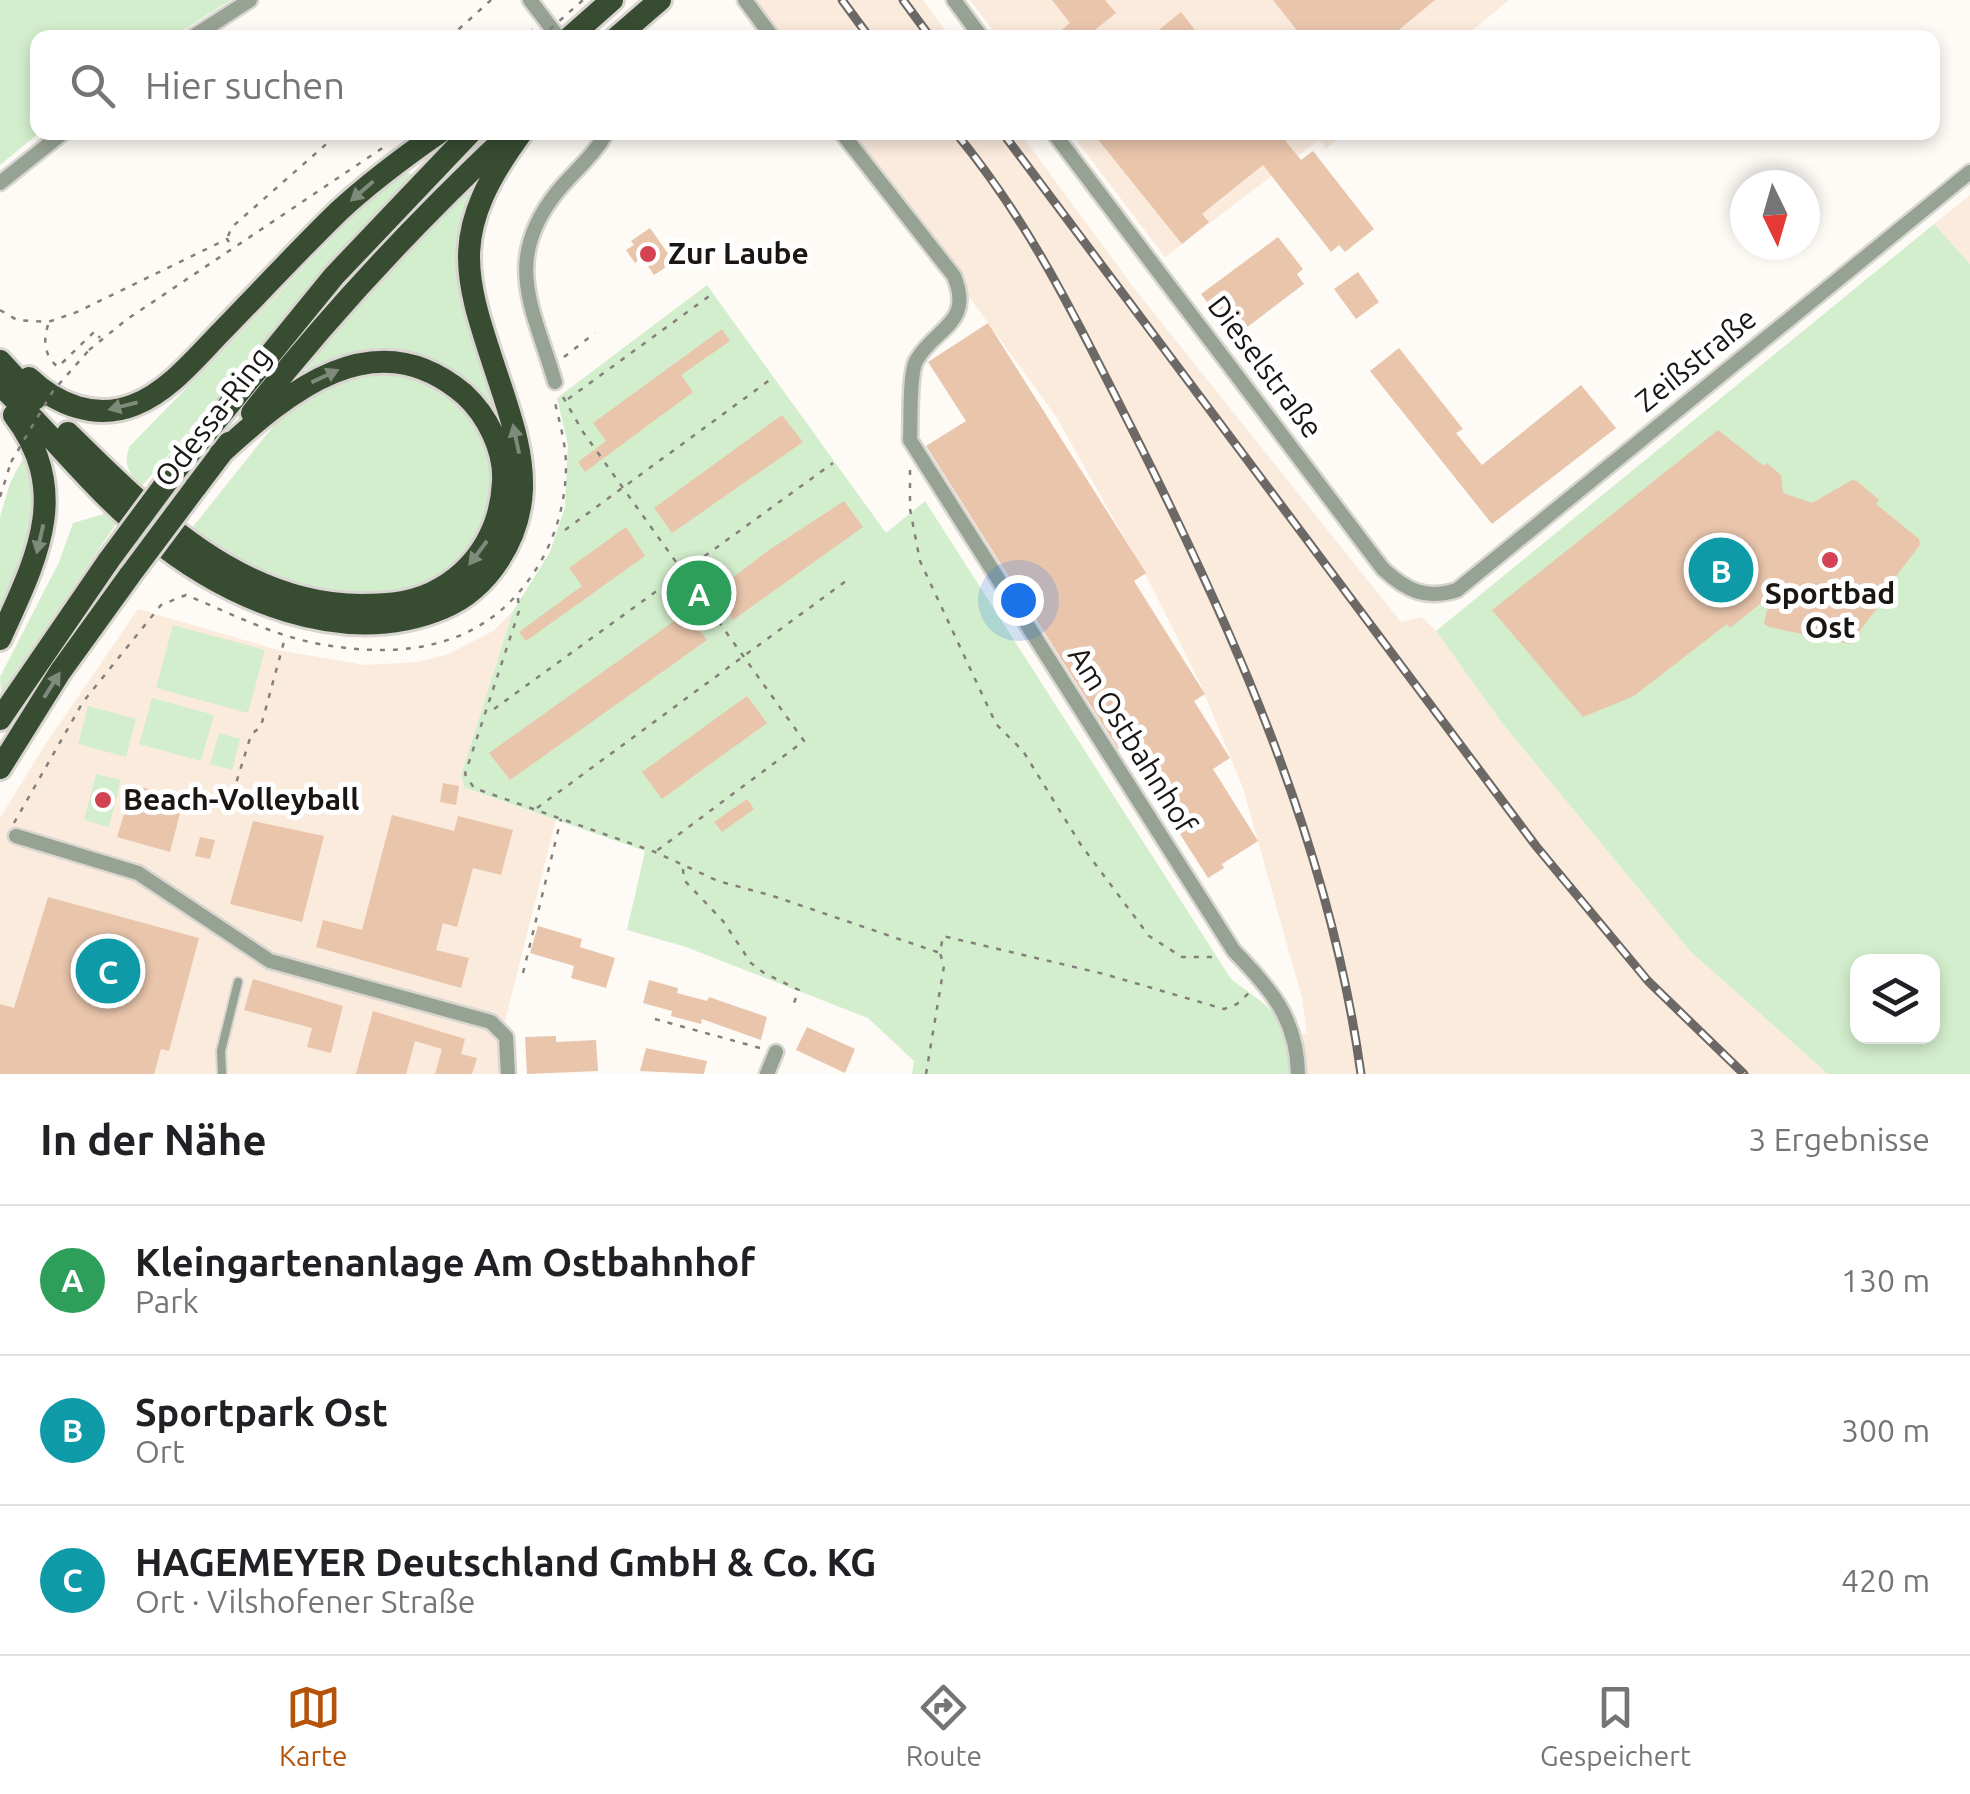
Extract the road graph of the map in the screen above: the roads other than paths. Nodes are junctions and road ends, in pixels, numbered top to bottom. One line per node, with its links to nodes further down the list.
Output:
1 (250, 0): 7 (street)
2 (530, 0): 8 (street)
3 (612, 0): 9 (highway)
4 (660, 0): 10 (highway)
5 (745, 0): 11 (street)
6 (954, 0): 12 (street)
7 (203, 30)
8 (553, 30)
9 (578, 30)
10 (625, 30)
11 (767, 30)
12 (976, 30)
13 (54, 140): 22 (street)
14 (428, 140): 23 (highway, one-way to 23)
15 (464, 140): 31 (highway, Odessa-Ring, bridge)
16 (503, 140): 28 (highway, Odessa-Ring)
17 (517, 140): 26 (highway, one-way to 17)
18 (603, 140): 25 (street)
19 (848, 140): 39 (street, Am Ostbahnhof)
20 (1059, 140): 29 (street, Dieselstraße)
21 (1970, 172): 29 (street, Zeißstraße)
22 (0, 183)
23 (0, 350)
24 (0, 361): 28 (highway, one-way to 24)
25 (553, 374)
26 (0, 385)
27 (0, 396): 30 (highway, one-way to 30)
28 (220, 454): 32 (highway, Odessa-Ring, one-way to 28, bridge)
29 (1457, 590)
30 (0, 639)
31 (0, 719)
32 (0, 768)
33 (16, 836): 37 (street)
34 (238, 982): 36 (lane)
35 (776, 1052): 38 (street)
36 (222, 1074)
37 (508, 1074)
38 (767, 1074)
39 (1298, 1074)

